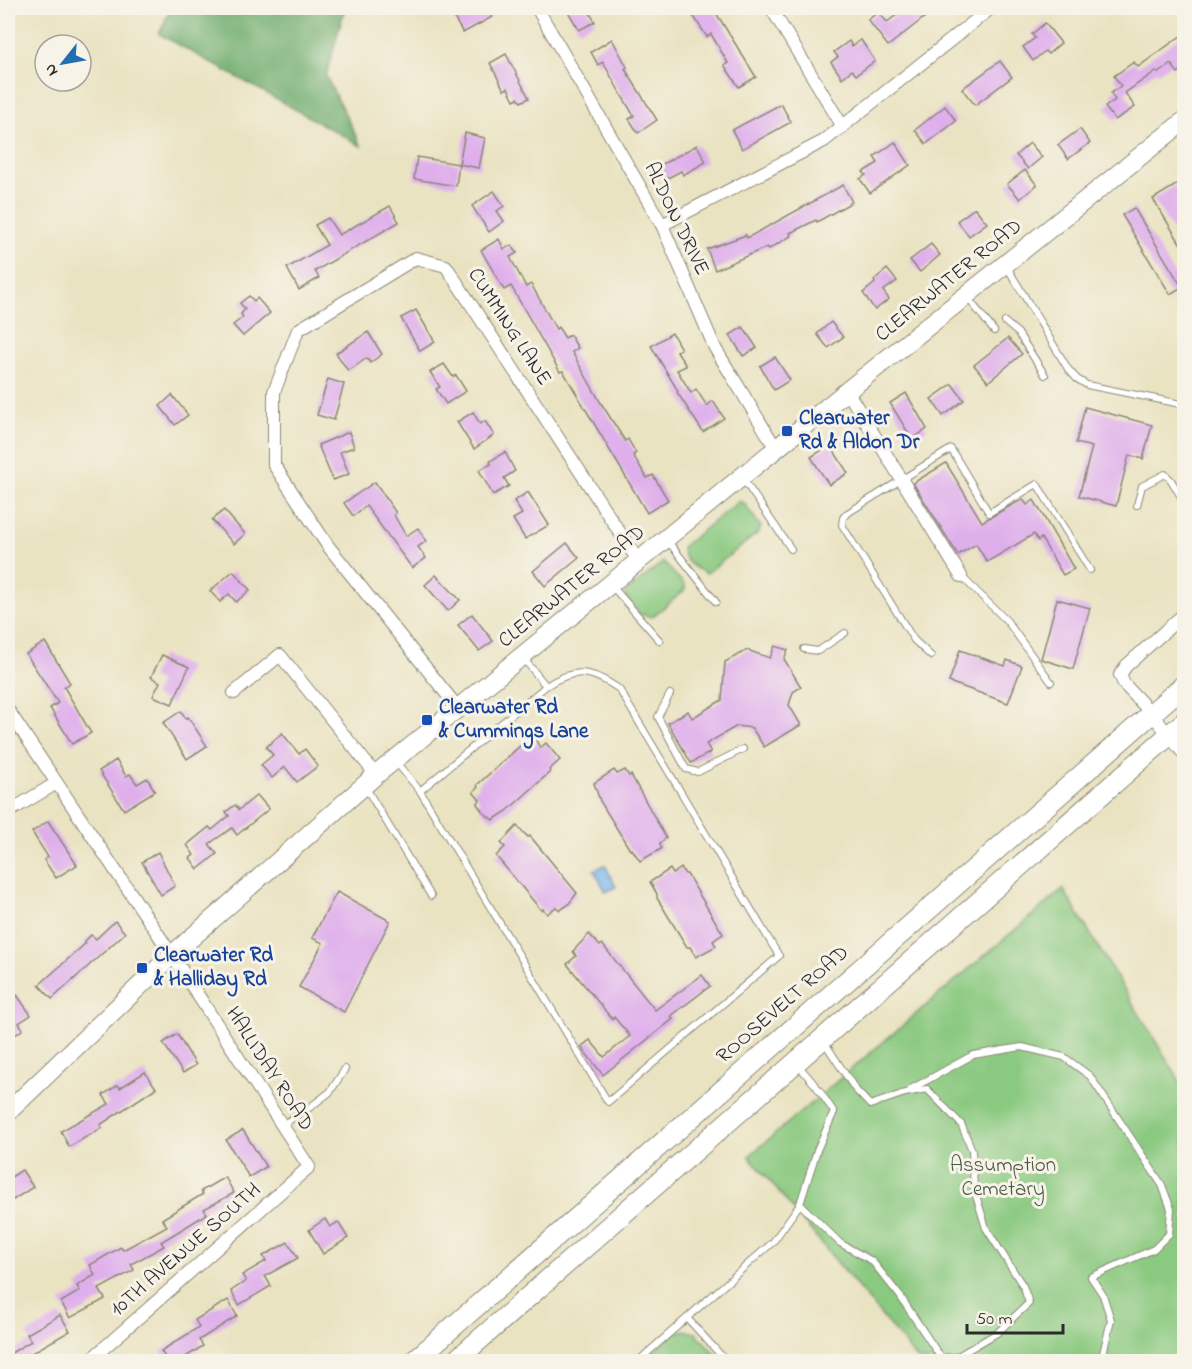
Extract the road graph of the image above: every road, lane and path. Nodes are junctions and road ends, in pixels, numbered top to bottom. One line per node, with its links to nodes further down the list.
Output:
1 (537, 8): 6 (street, ALDON DRIVE)
2 (771, 8): 5 (street)
3 (991, 8): 5 (street)
4 (1185, 121): 7 (street, CLEARWATER ROAD)
5 (843, 127): 6 (street)
6 (662, 225): 14 (street, ALDON DRIVE)
7 (1005, 264): 8 (street, CLEARWATER ROAD); 13 (lane)
8 (966, 296): 10 (lane); 12 (street, CLEARWATER ROAD)
9 (1005, 322): 11 (lane)
10 (994, 331)
11 (1045, 375)
12 (847, 391): 14 (street, CLEARWATER ROAD); 16 (street)
13 (1181, 404)
14 (777, 450): 15 (street, CLEARWATER ROAD)
15 (742, 478): 19 (street, CLEARWATER ROAD); 20 (lane)
16 (901, 479): 22 (lane); 23 (street); 31 (lane)
17 (1185, 502): 18 (lane)
18 (1137, 505)
19 (666, 539): 21 (street, CLEARWATER ROAD); 25 (lane)
20 (791, 549)
21 (639, 562): 24 (street, CLEARWATER ROAD); 37 (street, CUMMING LANE)
22 (1090, 570)
23 (961, 576): 32 (lane)
24 (610, 585): 28 (lane); 30 (street, CLEARWATER ROAD)
25 (716, 602)
26 (1185, 614): 39 (street)
27 (845, 633): 29 (lane)
28 (660, 641)
29 (804, 649)
30 (522, 656): 34 (lane); 37 (street, CLEARWATER ROAD)
31 (931, 656)
32 (1051, 682)
33 (1185, 685): 39 (main road, ROOSEVELT ROAD)
34 (546, 687): 47 (lane); 47 (lane)
35 (234, 693): 45 (street)
36 (670, 694): 42 (lane)
37 (458, 708): 44 (street, CLEARWATER ROAD)
38 (8, 710): 46 (street, HALLIDAY ROAD)
39 (1152, 714): 41 (street); 60 (main road, ROOSEVELT ROAD)
40 (1185, 722): 41 (main road, ROOSEVELT ROAD)
41 (1169, 735): 43 (street); 51 (main road, ROOSEVELT ROAD)
42 (743, 750)
43 (1185, 754)
44 (395, 760): 45 (street, CLEARWATER ROAD); 47 (lane)
45 (371, 780): 49 (lane); 50 (street, CLEARWATER ROAD)
46 (55, 784): 48 (street); 50 (street, HALLIDAY ROAD)
47 (420, 791)
48 (8, 812)
49 (431, 896)
50 (172, 955): 55 (street, CLEARWATER ROAD); 56 (street, HALLIDAY ROAD)
51 (822, 1039): 52 (main road, ROOSEVELT ROAD); 54 (lane)
52 (795, 1062): 58 (lane); 60 (main road, ROOSEVELT ROAD)
53 (345, 1069): 56 (lane)
54 (905, 1093): 58 (lane); 65 (lane)
55 (8, 1112)
56 (282, 1125): 57 (street, HALLIDAY ROAD)
57 (309, 1167): 61 (street, 10TH AVENUE SOUTH)
58 (800, 1204): 59 (lane)
59 (687, 1318): 63 (lane); 64 (lane)
60 (450, 1353): 62 (main road, ROOSEVELT ROAD)
61 (88, 1362)
62 (413, 1362)
63 (637, 1362)
64 (728, 1362)
65 (1101, 1362)

